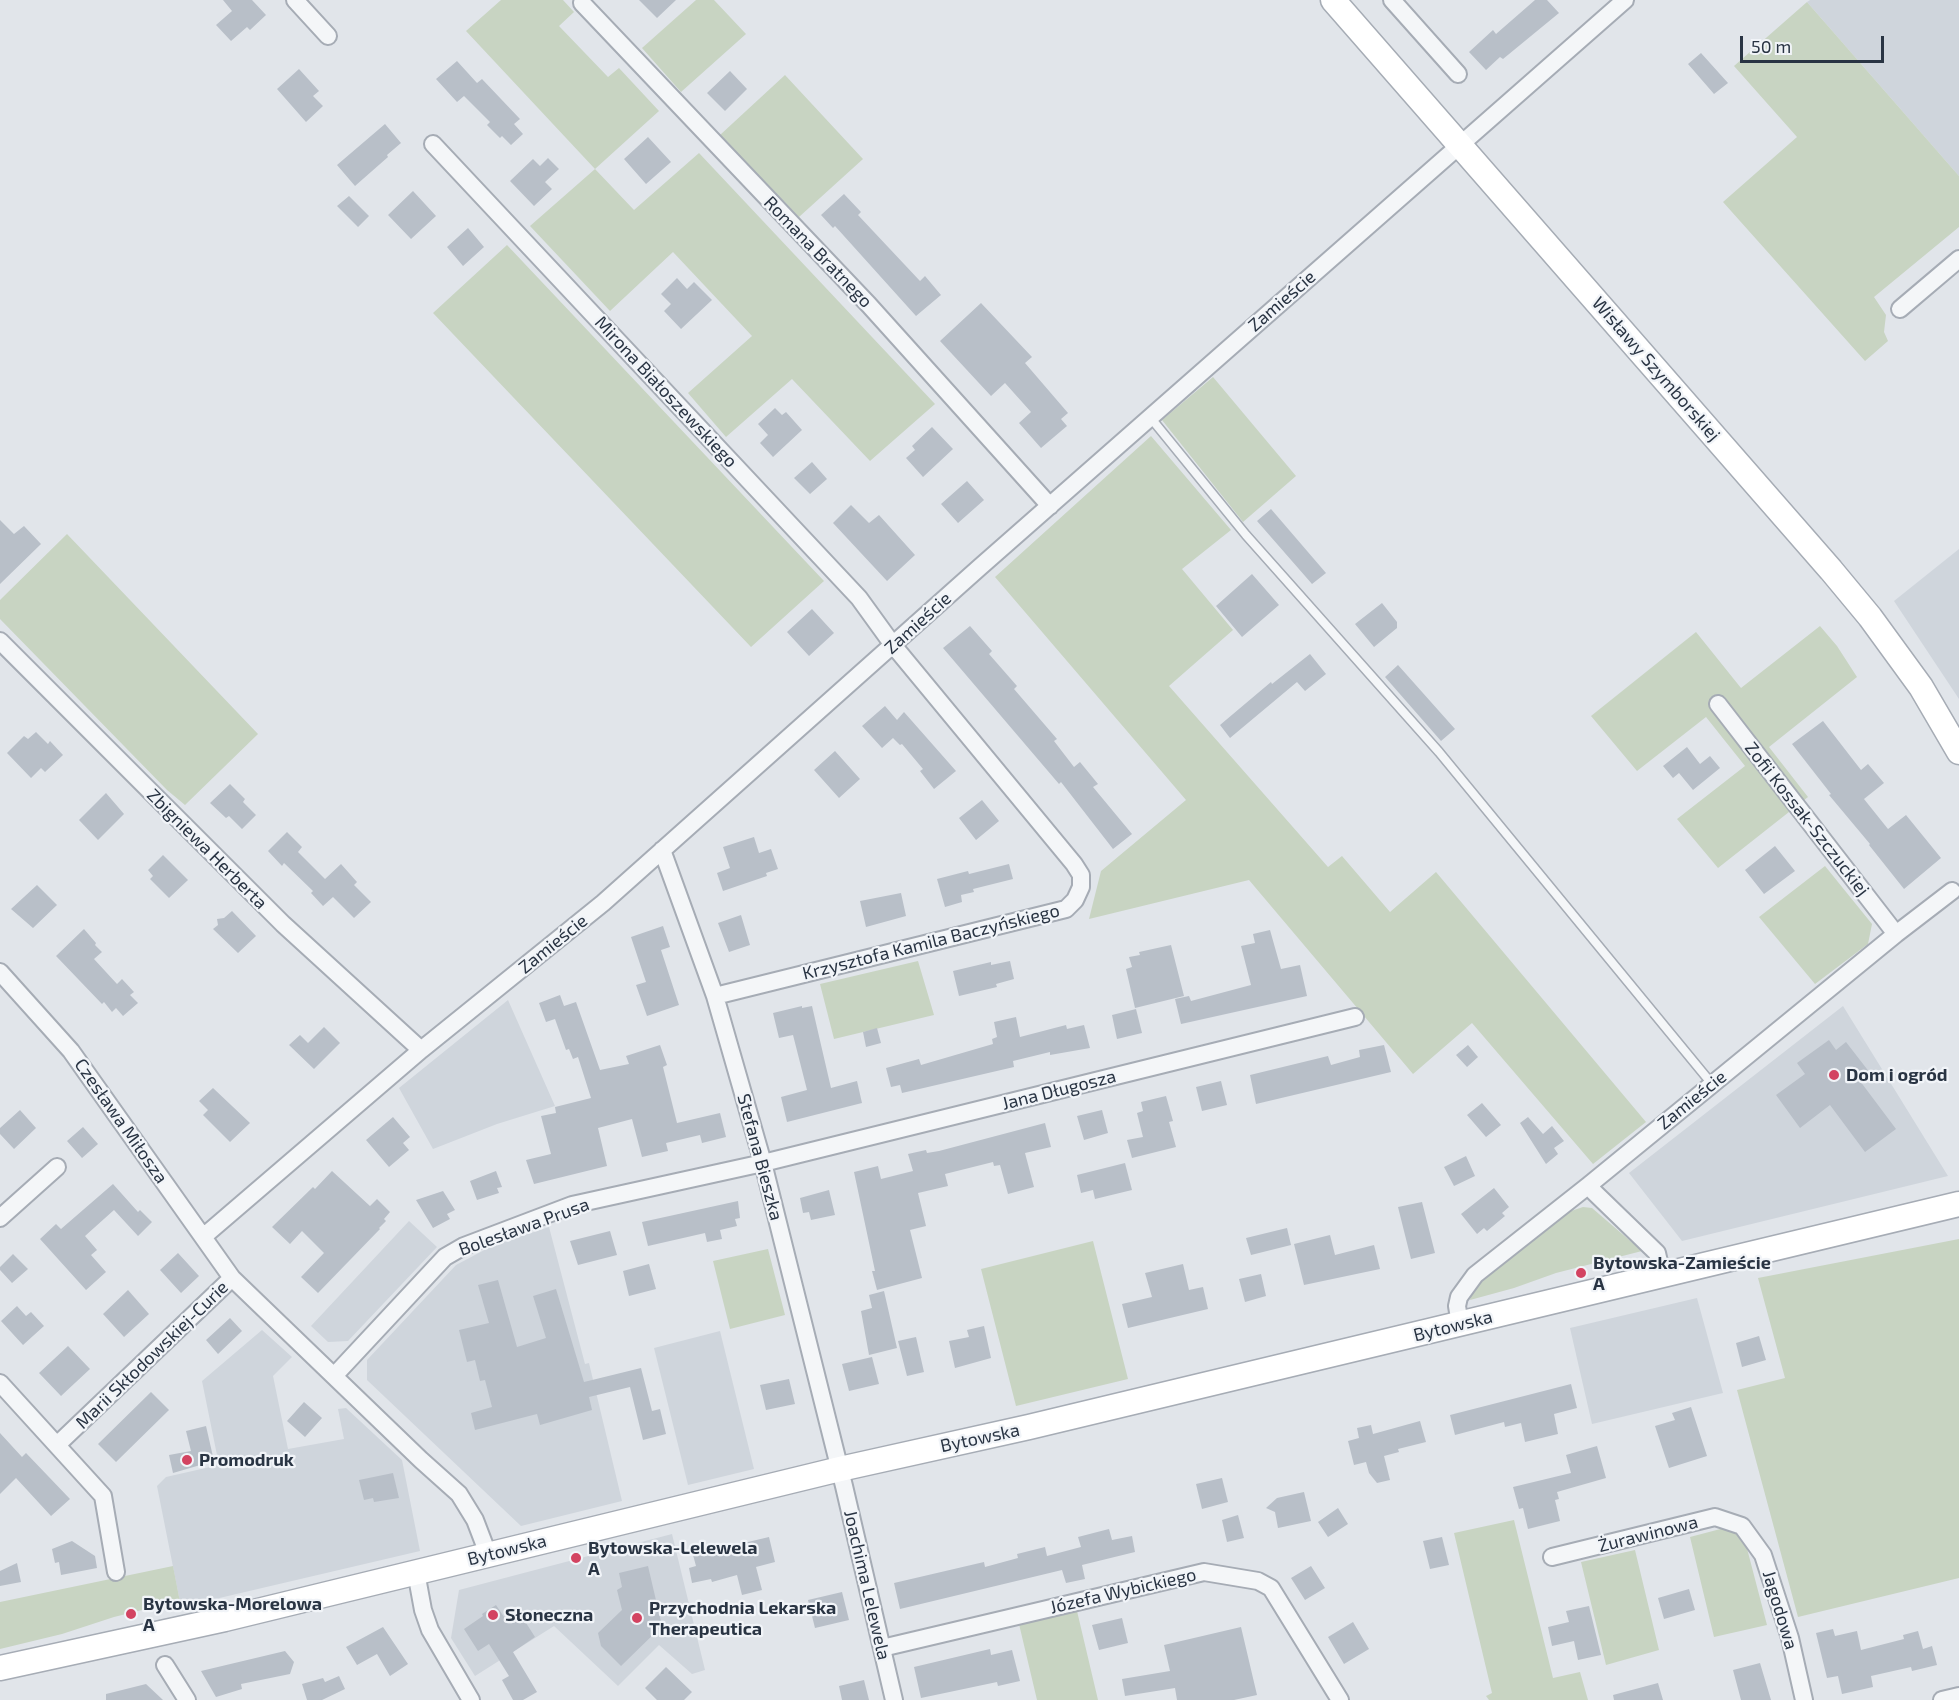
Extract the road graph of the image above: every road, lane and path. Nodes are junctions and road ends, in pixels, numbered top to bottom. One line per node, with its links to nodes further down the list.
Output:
1 (295, 0): 6 (street)
2 (1333, 0): 9 (street, Wisławy Szymborskiej)
3 (1392, 0): 7 (street)
4 (1625, 0): 9 (street, Zamieście)
5 (582, 3): 13 (street, Romana Bratnego)
6 (328, 36)
7 (1458, 74)
8 (433, 144): 15 (street, Mirona Białoszewskiego)
9 (1460, 144): 12 (street, Zamieście); 17 (street, Wisławy Szymborskiej)
10 (1959, 259): 11 (street)
11 (1900, 309)
12 (1150, 417): 13 (street, Zamieście); 25 (lane)
13 (1050, 506): 15 (street, Zamieście)
14 (0, 641): 24 (street, Zbigniewa Herberta)
15 (893, 645): 18 (street, Zamieście); 22 (street, Krzysztofa Kamila Baczyńskiego)
16 (1718, 704): 20 (street, Zofii Kossak-Szczuckiej)
17 (1959, 752)
18 (662, 850): 22 (street, Stefana Bieszka); 24 (street, Zamieście)
19 (1952, 891): 20 (street, Zamieście)
20 (1896, 934): 25 (street, Zamieście)
21 (0, 972): 31 (street, Czesława Miłosza)
22 (715, 996): 26 (street, Stefana Bieszka)
23 (1355, 1017): 26 (street, Jana Długosza)
24 (421, 1050): 31 (street, Zamieście)
25 (1712, 1084): 28 (street, Zamieście)
26 (763, 1163): 35 (street, Bolesława Prusa); 38 (street, Stefana Bieszka)
27 (57, 1167): 30 (street)
28 (1589, 1185): 32 (street); 34 (street, Zamieście)
29 (1959, 1204): 32 (street, Bytowska)
30 (0, 1218)
31 (203, 1237): 33 (street, Czesława Miłosza)
32 (1662, 1275): 34 (street, Bytowska)
33 (232, 1278): 35 (street, Marii Skłodowskiej-Curie); 37 (street, Marii Skłodowskiej-Curie)
34 (1460, 1324): 38 (street, Bytowska)
35 (334, 1377): 40 (street, Marii Skłodowskiej-Curie)
36 (0, 1383): 37 (street)
37 (57, 1445): 42 (street)
38 (840, 1469): 40 (street, Bytowska); 44 (street, Joachima Lelewela)
39 (1742, 1526): 41 (street, Żurawinowa); 52 (street, Jagodowa)
40 (488, 1554): 43 (street, Bytowska)
41 (1552, 1557)
42 (116, 1572)
43 (416, 1572): 46 (street, Bytowska); 49 (street)
44 (882, 1648): 50 (street, Joachima Lelewela); 51 (street, Józefa Wybickiego)
45 (165, 1665): 48 (street)
46 (0, 1668)
47 (1959, 1696): 53 (street)
48 (187, 1700)
49 (471, 1700)
50 (894, 1700)
51 (1340, 1700)
52 (1804, 1700)
53 (1942, 1700)

